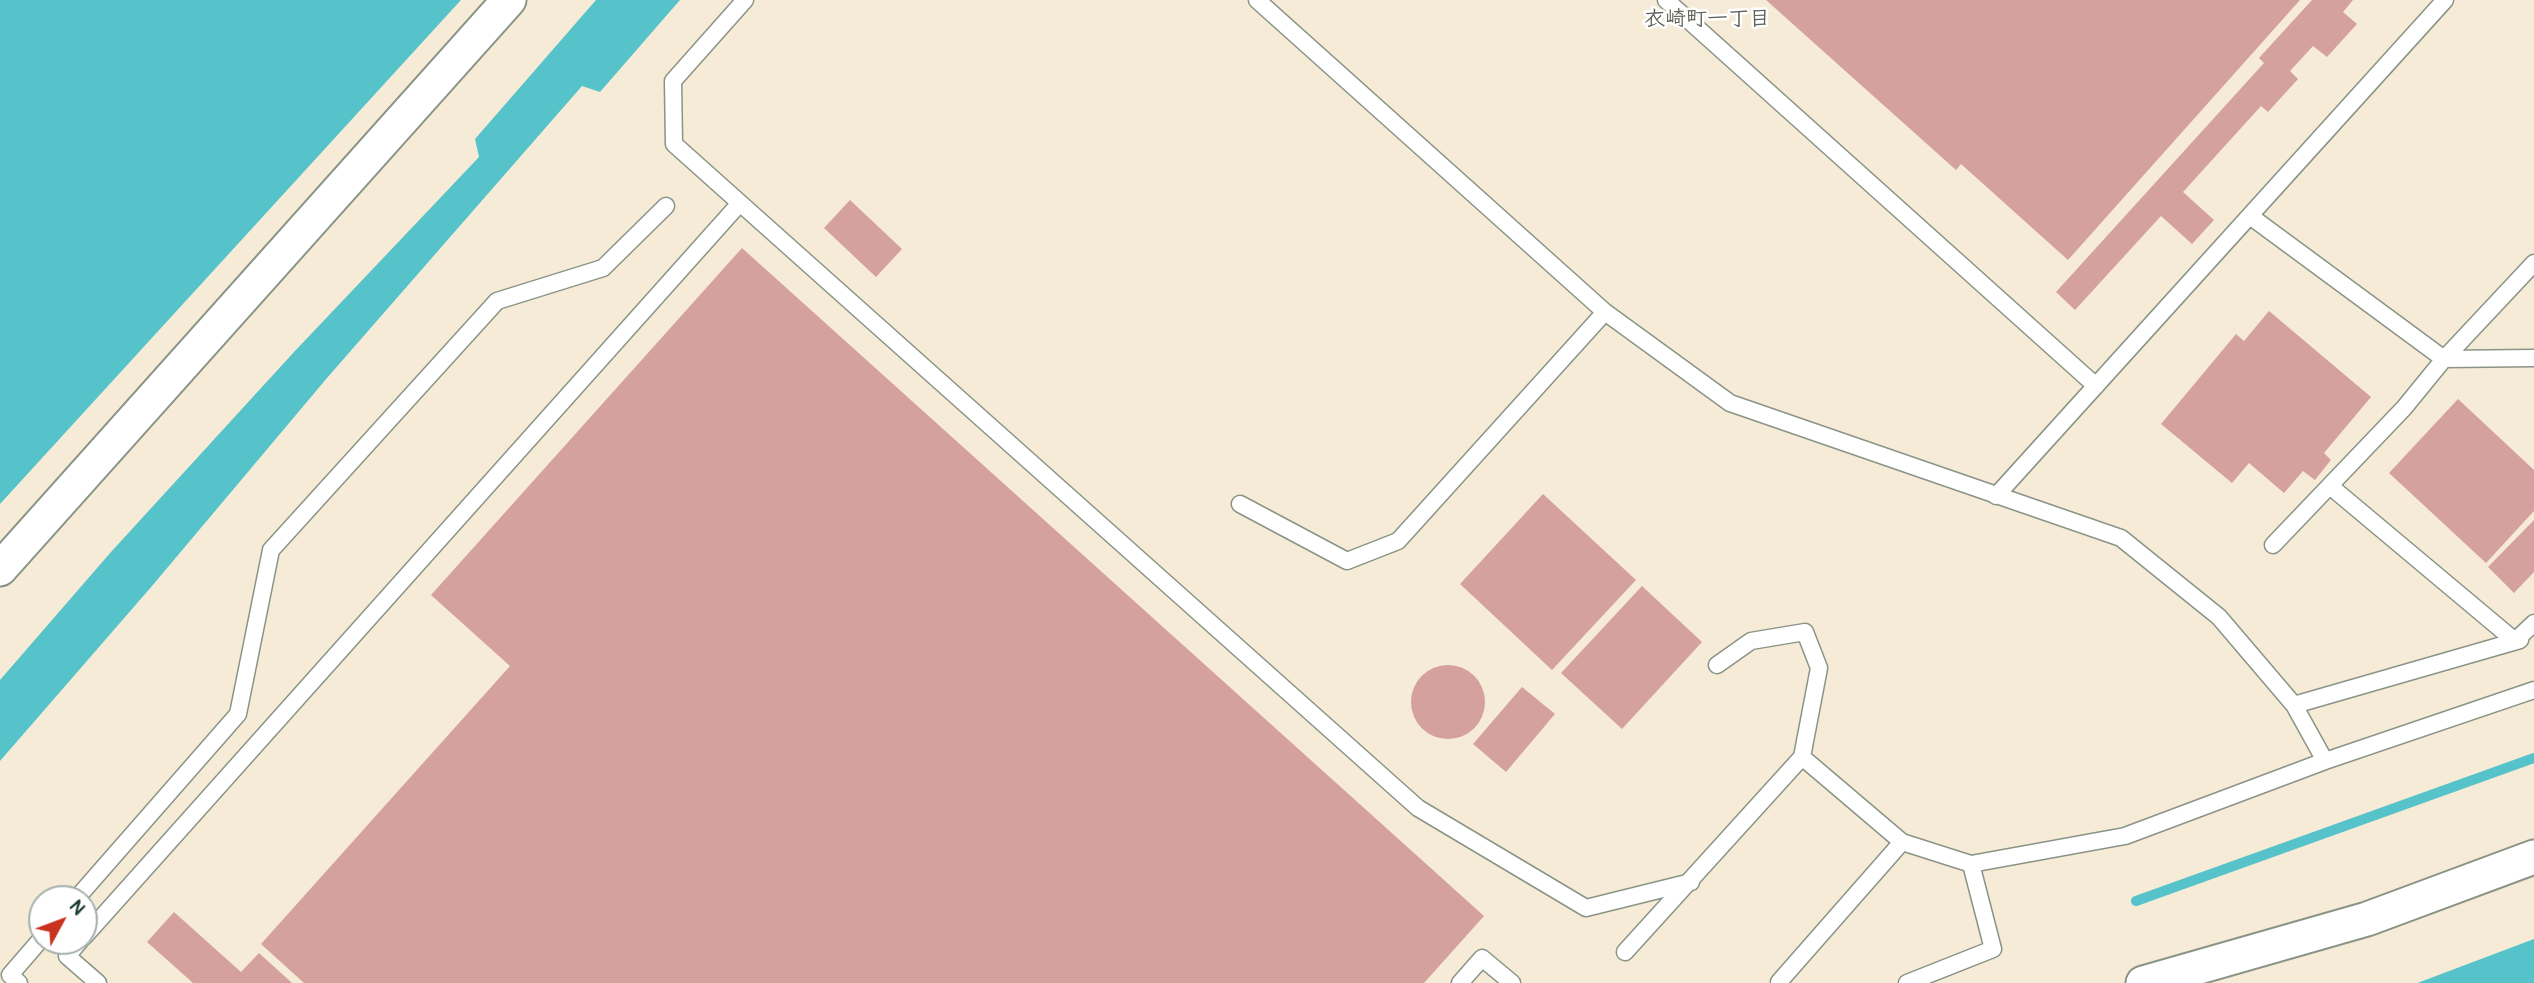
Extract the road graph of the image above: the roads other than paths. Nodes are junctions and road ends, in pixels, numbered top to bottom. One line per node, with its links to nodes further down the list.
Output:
1 (509, 0): 18 (street)
2 (745, 0): 6 (lane)
3 (1257, 0): 10 (lane)
4 (1666, 0): 13 (lane)
5 (2445, 0): 8 (lane)
6 (740, 203): 30 (lane); 32 (lane)
7 (666, 206): 31 (lane)
8 (2250, 216): 12 (lane); 13 (lane)
9 (2534, 263): 12 (lane)
10 (1605, 312): 15 (lane); 16 (lane)
11 (2534, 358): 12 (lane)
12 (2444, 359): 14 (lane)
13 (2096, 386): 15 (lane)
14 (2330, 486): 17 (lane); 21 (lane)
15 (1996, 496): 24 (lane)
16 (1240, 504)
17 (2273, 545)
18 (0, 569)
19 (2534, 623): 21 (lane)
20 (2534, 636): 21 (lane)
21 (2515, 641): 24 (lane)
22 (1717, 665): 25 (lane)
23 (2534, 690): 26 (lane)
24 (2294, 705): 26 (lane)
25 (1802, 757): 27 (lane); 30 (lane)
26 (2325, 761): 29 (lane)
27 (1902, 842): 29 (lane); 36 (lane)
28 (2534, 857): 42 (street)
29 (1970, 864): 41 (lane)
30 (1690, 882): 33 (lane)
31 (88, 885)
32 (98, 921)
33 (1625, 952)
34 (28, 954): 37 (lane)
35 (68, 955): 38 (lane)
36 (1779, 982)
37 (19, 983)
38 (98, 983)
39 (1461, 983): 40 (lane)
40 (1512, 983)
41 (1907, 983)
42 (2143, 983)

